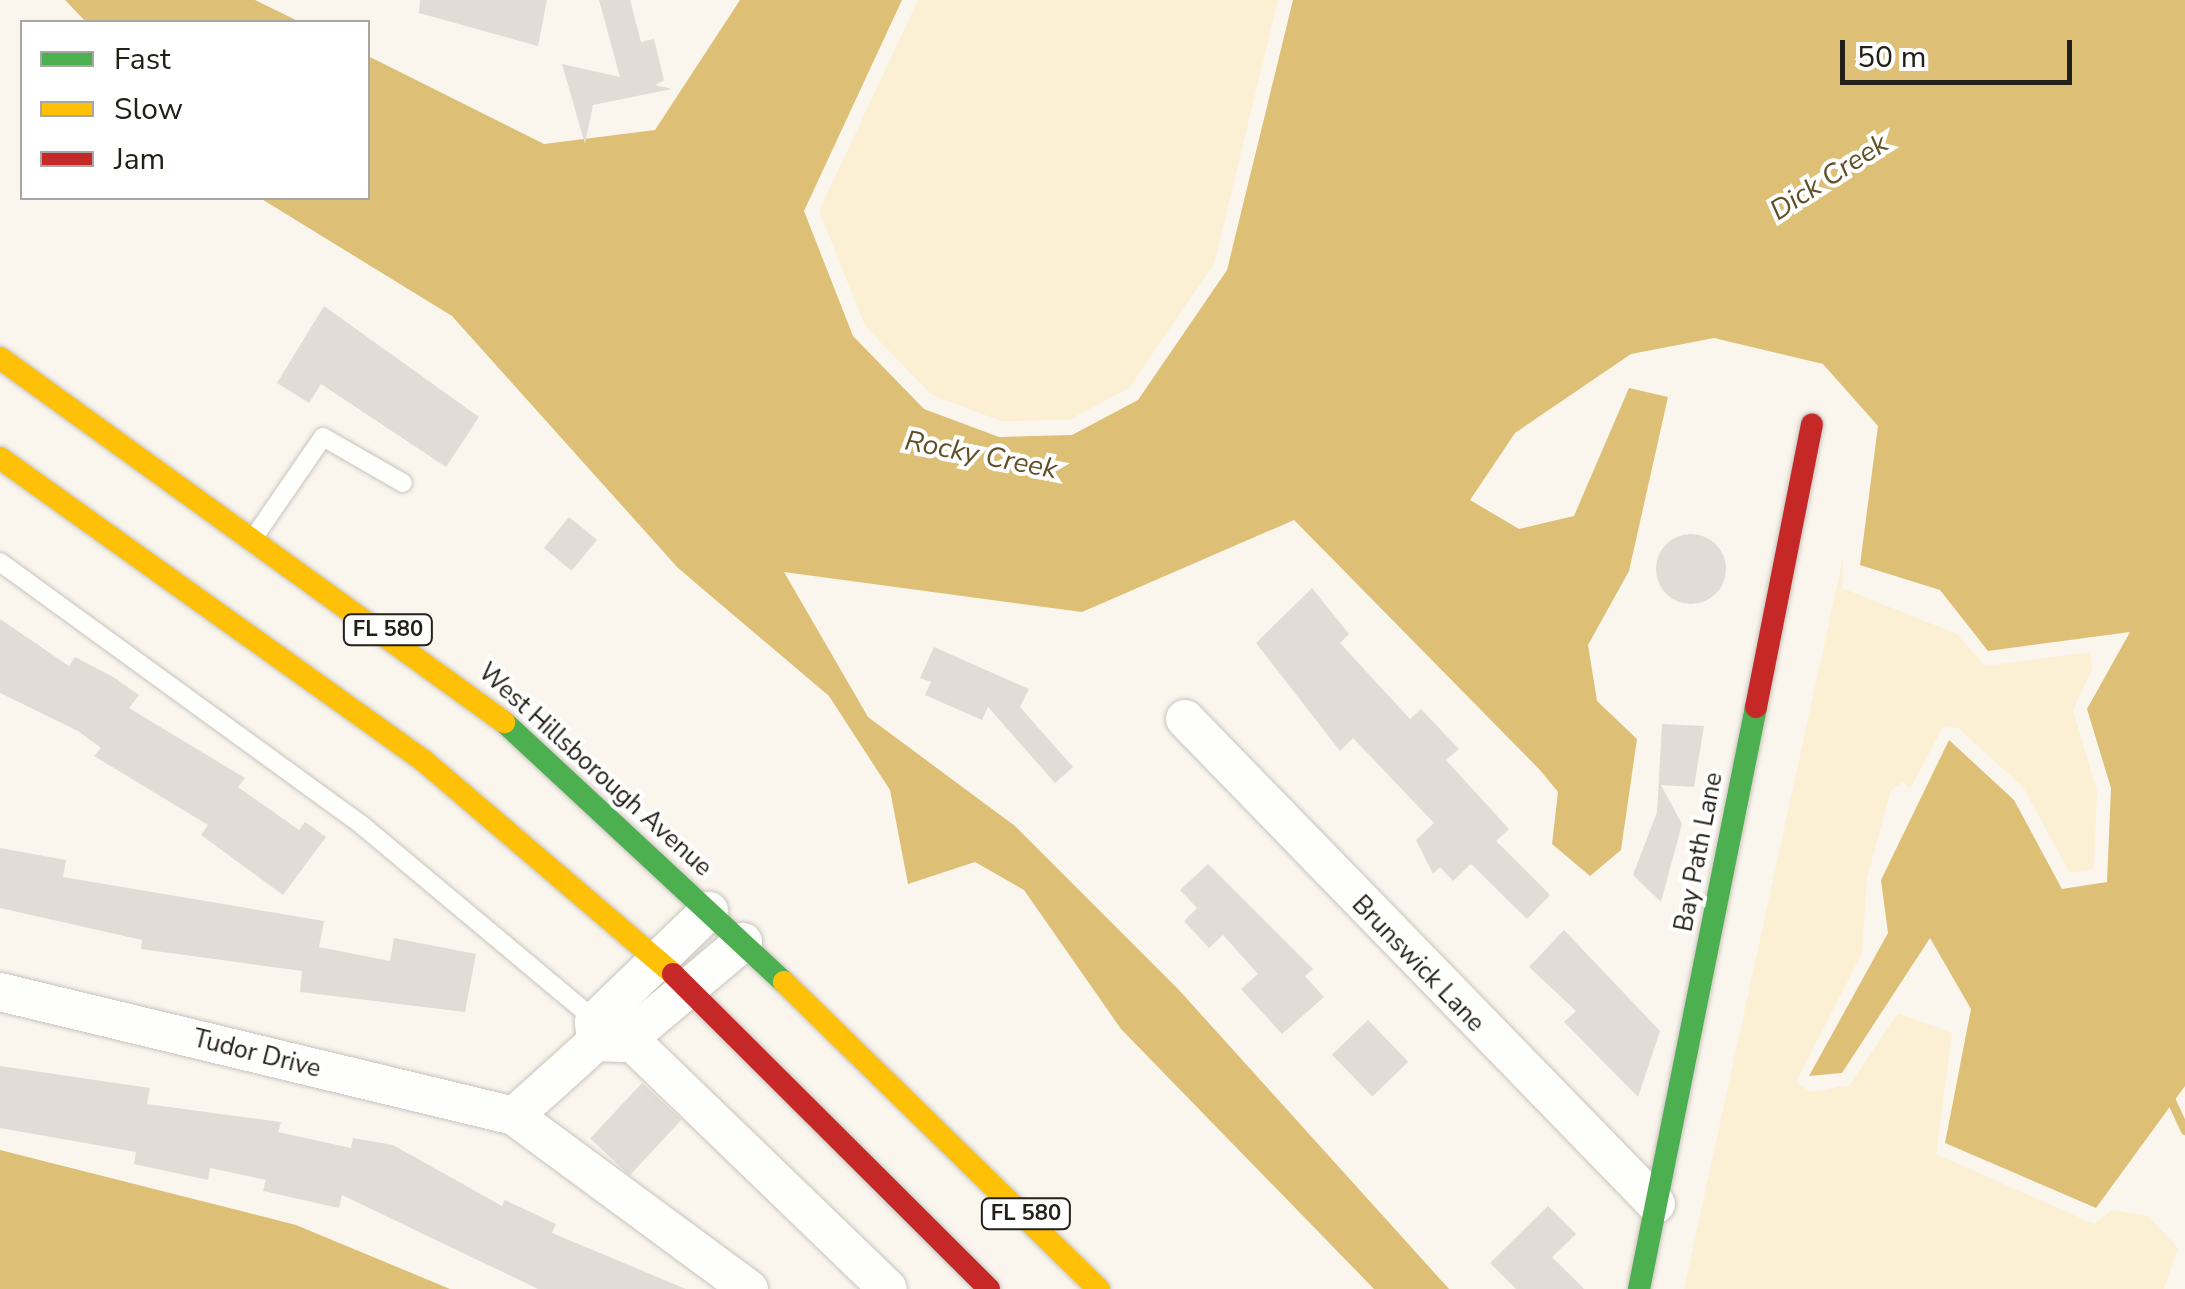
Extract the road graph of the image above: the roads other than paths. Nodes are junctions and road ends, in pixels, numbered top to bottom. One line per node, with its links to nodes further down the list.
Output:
1 (0, 358): 5 (main road, West Hillsborough Avenue / FL 580)
2 (1812, 425): 15 (main road, Bay Path Lane)
3 (0, 458): 10 (main road, FL 580)
4 (404, 483): 5 (lane)
5 (257, 534): 8 (main road, West Hillsborough Avenue / FL 580)
6 (0, 562): 13 (lane)
7 (1185, 719): 15 (street, Brunswick Lane)
8 (710, 911): 9 (main road, West Hillsborough Avenue / FL 580); 10 (street)
9 (743, 942): 11 (street); 19 (main road, West Hillsborough Avenue / FL 580)
10 (657, 960): 11 (main road, FL 580); 13 (street)
11 (690, 989): 13 (street); 18 (main road, FL 580)
12 (0, 992): 14 (street, Tudor Drive)
13 (607, 1034): 14 (street); 17 (street)
14 (514, 1116): 16 (street, Tudor Drive)
15 (1656, 1204): 20 (main road, Bay Path Lane)
16 (750, 1289)
17 (888, 1289)
18 (989, 1289)
19 (1099, 1289)
20 (1639, 1289)

